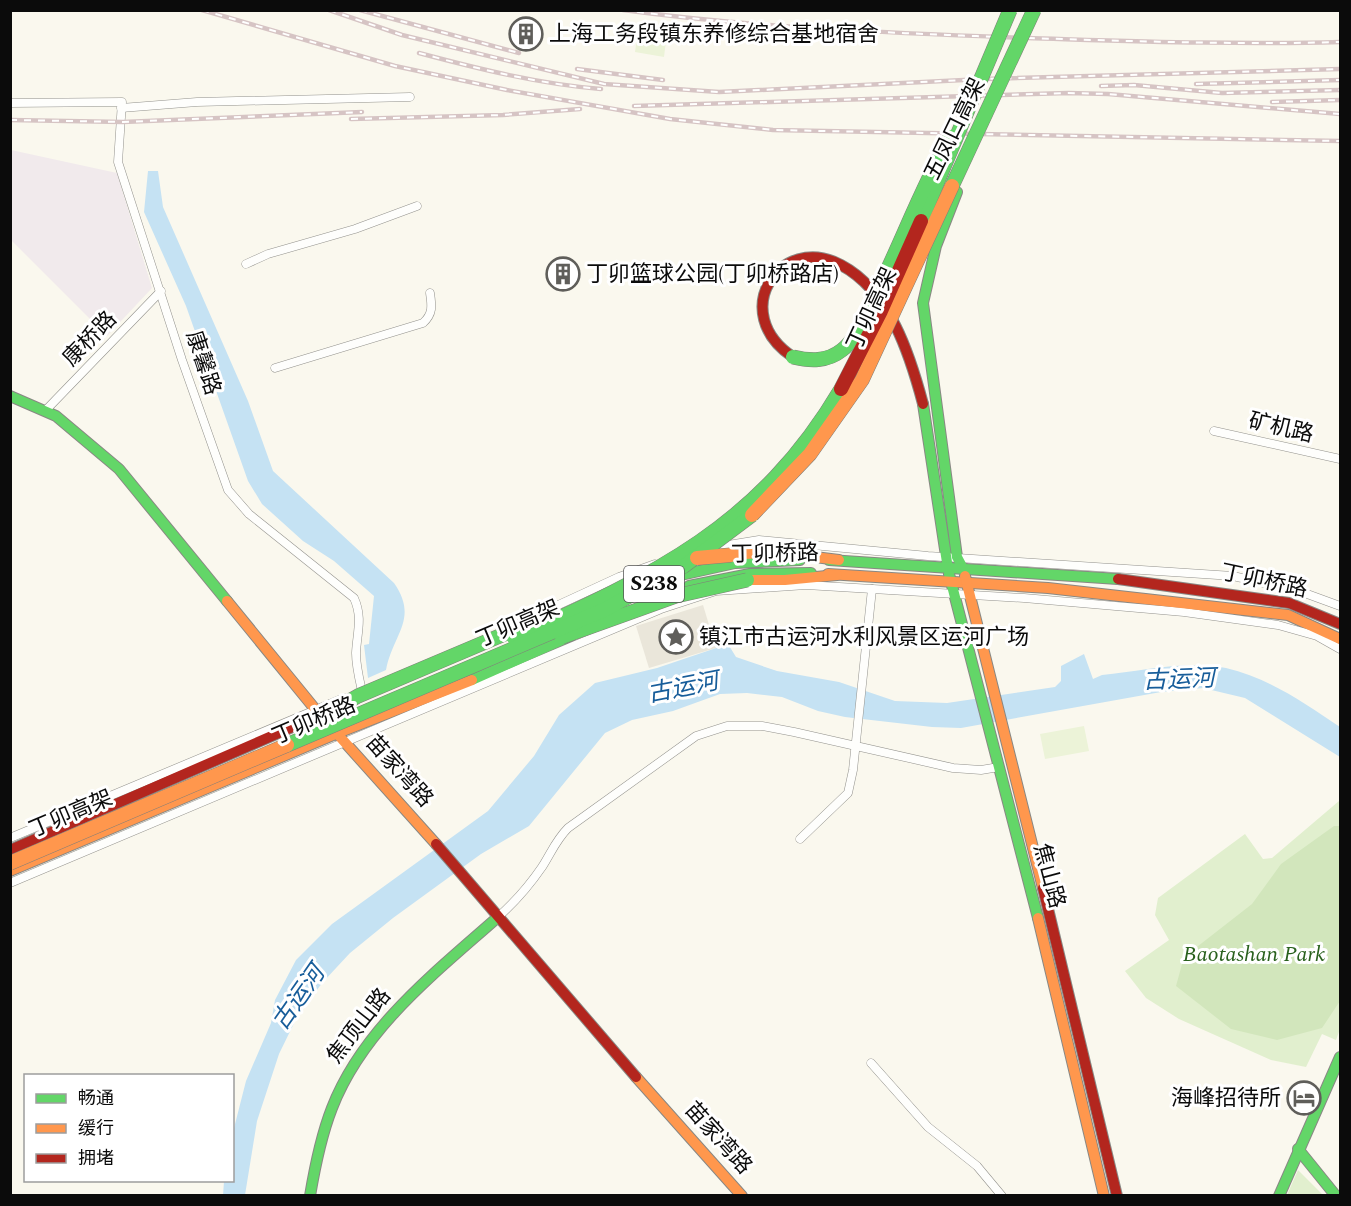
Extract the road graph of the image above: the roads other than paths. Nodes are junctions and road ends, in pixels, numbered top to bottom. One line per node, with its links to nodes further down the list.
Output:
1 (1010, 10): 5 (main road, 五凤口高架, bridge)
2 (1034, 11): 7 (main road, 五凤口高架, bridge)
3 (410, 97): 6 (street)
4 (10, 103): 6 (street)
5 (968, 107): 9 (main road, 五凤口高架, bridge); 20 (main road, bridge)
6 (122, 108): 11 (street, 康馨路)
7 (987, 113): 9 (main road, 五凤口高架, bridge); 20 (main road, bridge)
8 (417, 206): 10 (street)
9 (910, 263): 22 (main road, 丁卯高架, bridge)
10 (246, 264)
11 (161, 291): 15 (street, 康桥路); 27 (street, 康馨路)
12 (430, 293): 13 (street)
13 (275, 368)
14 (10, 396): 15 (main road, 苗家湾路)
15 (45, 411): 29 (main road, 苗家湾路)
16 (1214, 431): 17 (street, 矿机路)
17 (1341, 459)
18 (839, 560): 20 (main road, 丁卯桥路 / S238); 29 (main road, 丁卯桥路 / S238); 30 (main road, bridge)
19 (837, 574): 20 (main road, 丁卯桥路 / S238); 28 (main road, bridge); 31 (main road, 丁卯桥路 / S238)
20 (956, 575): 21 (street); 23 (street); 24 (main road, 丁卯桥路 / S238); 25 (main road, 丁卯桥路 / S238); 26 (street); 27 (street); 32 (main road, 焦山路)
21 (872, 589): 31 (street); 33 (street)
22 (601, 605): 28 (main road, 丁卯高架 / S238, bridge); 30 (main road, 丁卯高架 / S238, bridge)
23 (1341, 606)
24 (1341, 624)
25 (1341, 639)
26 (1341, 649)
27 (362, 691): 29 (street)
28 (383, 705): 39 (main road, 丁卯高架 / S238, bridge)
29 (318, 711): 31 (main road, 苗家湾路); 35 (street); 37 (main road, 丁卯桥路 / S238)
30 (305, 726): 38 (main road, 丁卯高架 / S238)
31 (341, 738): 40 (main road, 丁卯桥路 / S238); 41 (street); 42 (main road, 苗家湾路)
32 (1000, 743): 34 (main road, 焦山路); 50 (main road, 焦山路)
33 (855, 746): 34 (street); 36 (street); 42 (street)
34 (999, 767): 49 (main road, 焦山路)
35 (10, 838)
36 (800, 839)
37 (10, 850)
38 (10, 856)
39 (10, 862)
40 (10, 871)
41 (10, 883)
42 (498, 917): 46 (main road, 焦顶山路); 47 (main road, 苗家湾路)
43 (1341, 1057): 45 (main road)
44 (871, 1063): 48 (street)
45 (1298, 1149): 51 (main road); 52 (main road)
46 (310, 1196)
47 (742, 1196)
48 (1002, 1196)
49 (1104, 1196)
50 (1117, 1196)
51 (1279, 1196)
52 (1336, 1196)

